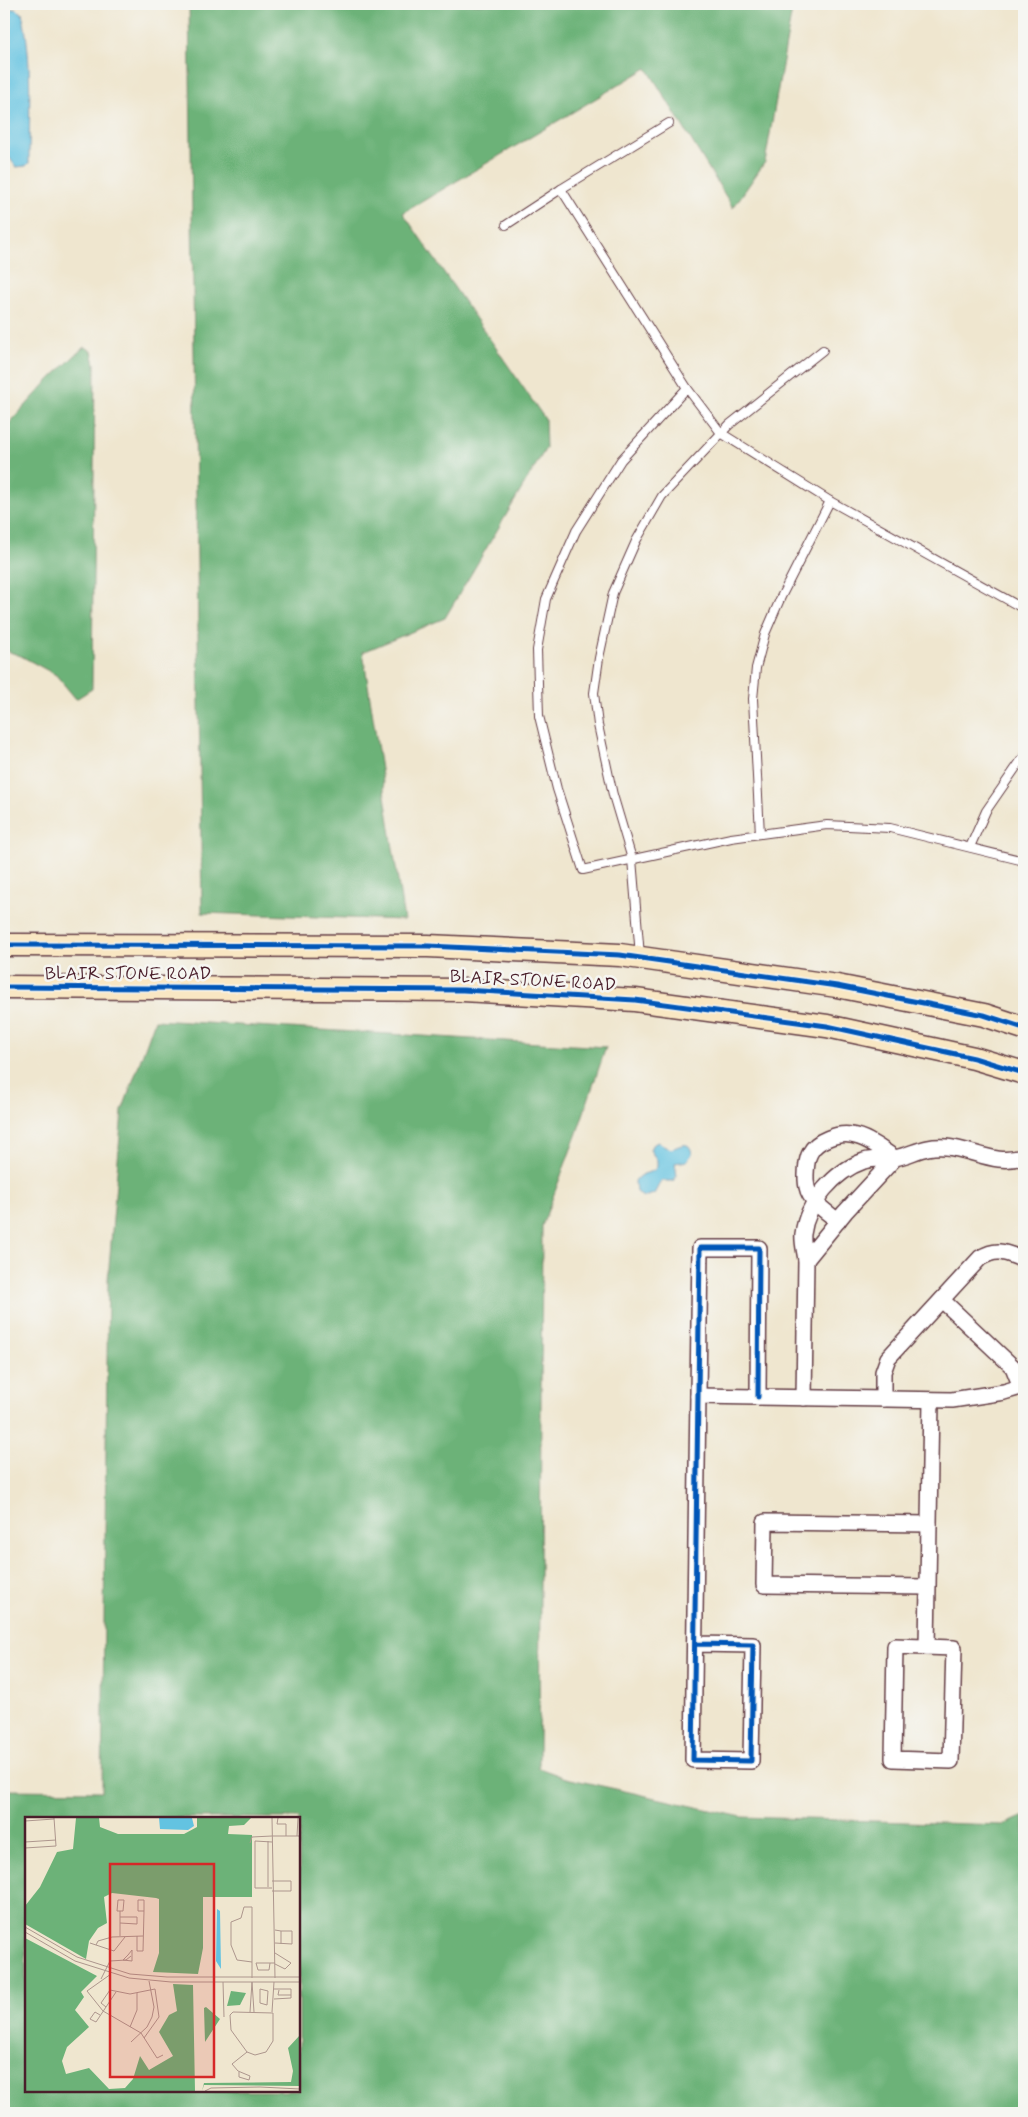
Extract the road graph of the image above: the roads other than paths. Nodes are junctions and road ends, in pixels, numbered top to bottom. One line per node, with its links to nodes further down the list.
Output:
1 (669, 123): 2 (lane)
2 (561, 189): 3 (lane); 5 (lane)
3 (506, 225)
4 (823, 350): 6 (lane)
5 (687, 388): 6 (lane); 12 (lane)
6 (721, 434): 7 (lane); 12 (lane)
7 (830, 500): 8 (lane); 10 (lane)
8 (1024, 609)
9 (1024, 756): 11 (lane)
10 (760, 834): 11 (lane); 12 (lane)
11 (970, 847): 13 (lane)
12 (632, 859): 15 (lane)
13 (1024, 860)
14 (4, 945): 15 (main road, BLAIR STONE ROAD)
15 (640, 958): 17 (main road, BLAIR STONE ROAD)
16 (4, 988): 18 (main road, BLAIR STONE ROAD)
17 (1023, 1026)
18 (1024, 1073)
19 (1024, 1156): 20 (street)
20 (895, 1158): 21 (street); 21 (street); 22 (street)
21 (815, 1203): 22 (street); 23 (street)
22 (838, 1221): 23 (street)
23 (806, 1260): 29 (street)
24 (1024, 1260): 25 (street)
25 (942, 1300): 26 (street); 30 (street)
26 (1022, 1387): 31 (street)
27 (698, 1396): 28 (street); 28 (street); 34 (street)
28 (758, 1397): 29 (street)
29 (804, 1398): 30 (street)
30 (883, 1399): 31 (street)
31 (931, 1400): 32 (street)
32 (929, 1524): 33 (street); 33 (street)
33 (927, 1587): 35 (street)
34 (695, 1644): 34 (street)
35 (927, 1647): 35 (street)

